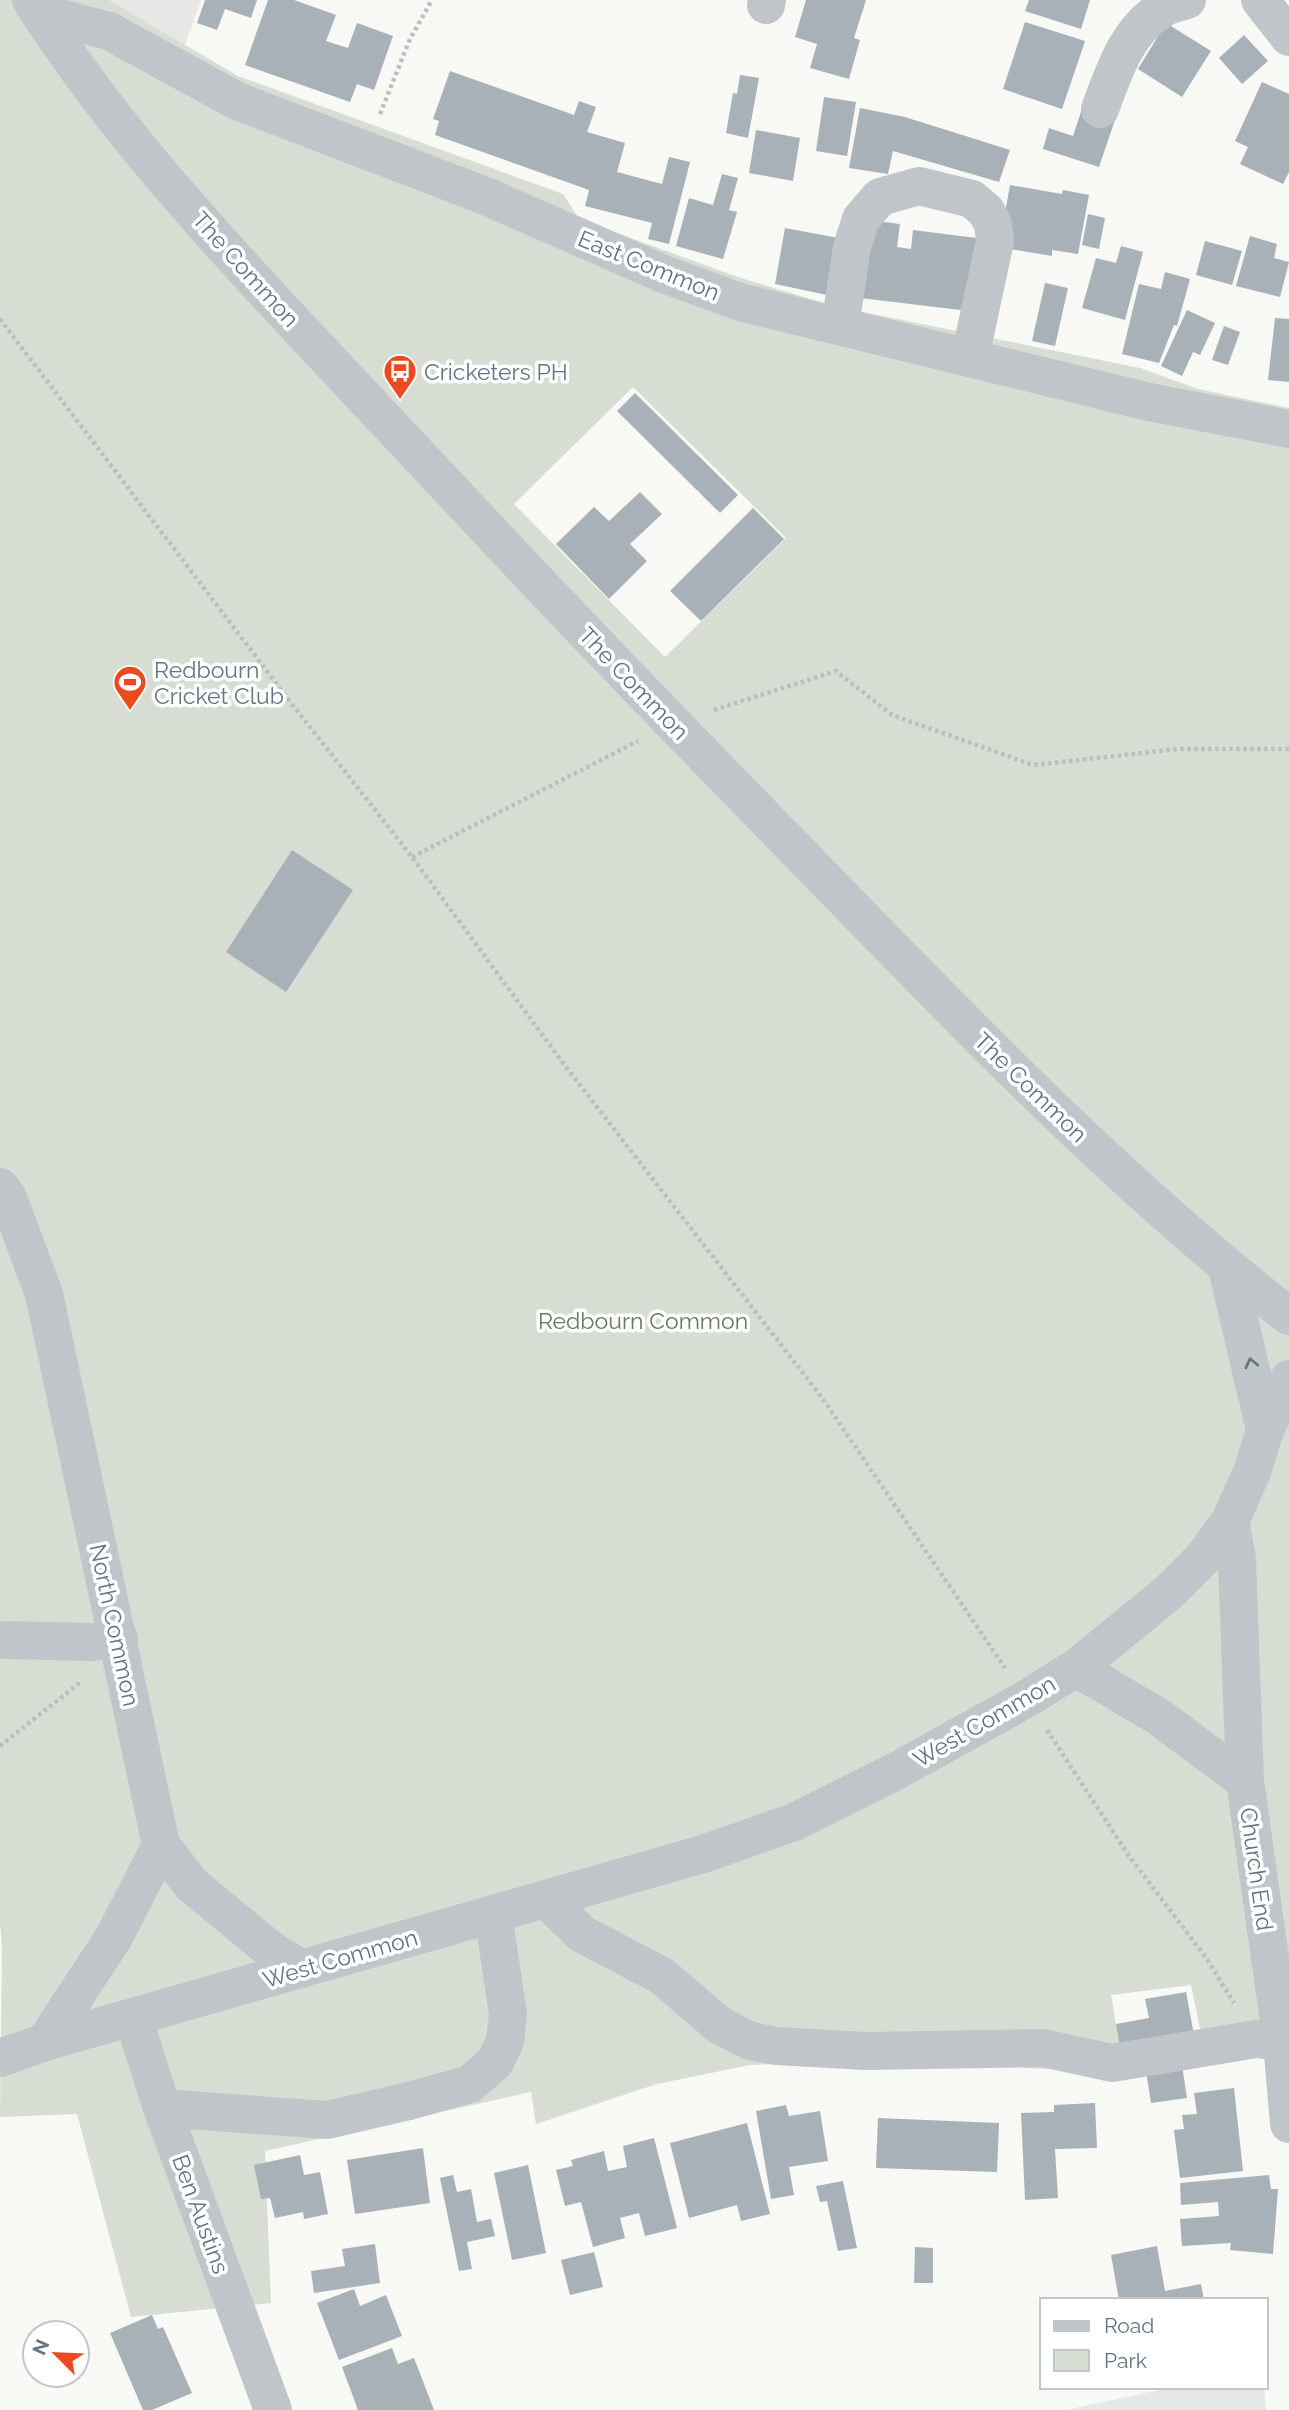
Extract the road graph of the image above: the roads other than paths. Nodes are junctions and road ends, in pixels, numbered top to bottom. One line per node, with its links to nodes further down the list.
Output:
1 (1187, 0): 5 (street)
2 (1260, 0): 4 (street)
3 (36, 7): 6 (street, East Common); 10 (street, The Common)
4 (1289, 37)
5 (1100, 109)
6 (840, 326): 7 (street, East Common); 7 (street)
7 (970, 358): 8 (street, East Common)
8 (1289, 429)
9 (0, 1187): 15 (street, North Common)
10 (1227, 1268): 11 (street, The Common); 13 (street, one-way to 10)
11 (1289, 1316)
12 (1289, 1379): 13 (street, West Common)
13 (1265, 1430): 14 (street, West Common)
14 (1230, 1521): 17 (street, West Common); 18 (street, Church End)
15 (119, 1638): 16 (street); 19 (street, North Common)
16 (0, 1640)
17 (1076, 1668): 18 (street, Church End); 20 (street, West Common)
18 (1245, 1781): 24 (street, Church End)
19 (161, 1845): 22 (street); 25 (street)
20 (547, 1900): 21 (street, West Common); 24 (street)
21 (493, 1914): 22 (street, West Common); 27 (street)
22 (302, 1969): 23 (street, West Common)
23 (133, 2017): 25 (street, West Common); 27 (street, Ben Austins)
24 (1269, 2041): 28 (street, Church End)
25 (45, 2042): 26 (street, West Common)
26 (0, 2058)
27 (162, 2108): 29 (street, Ben Austins)
28 (1289, 2123)
29 (272, 2410)

